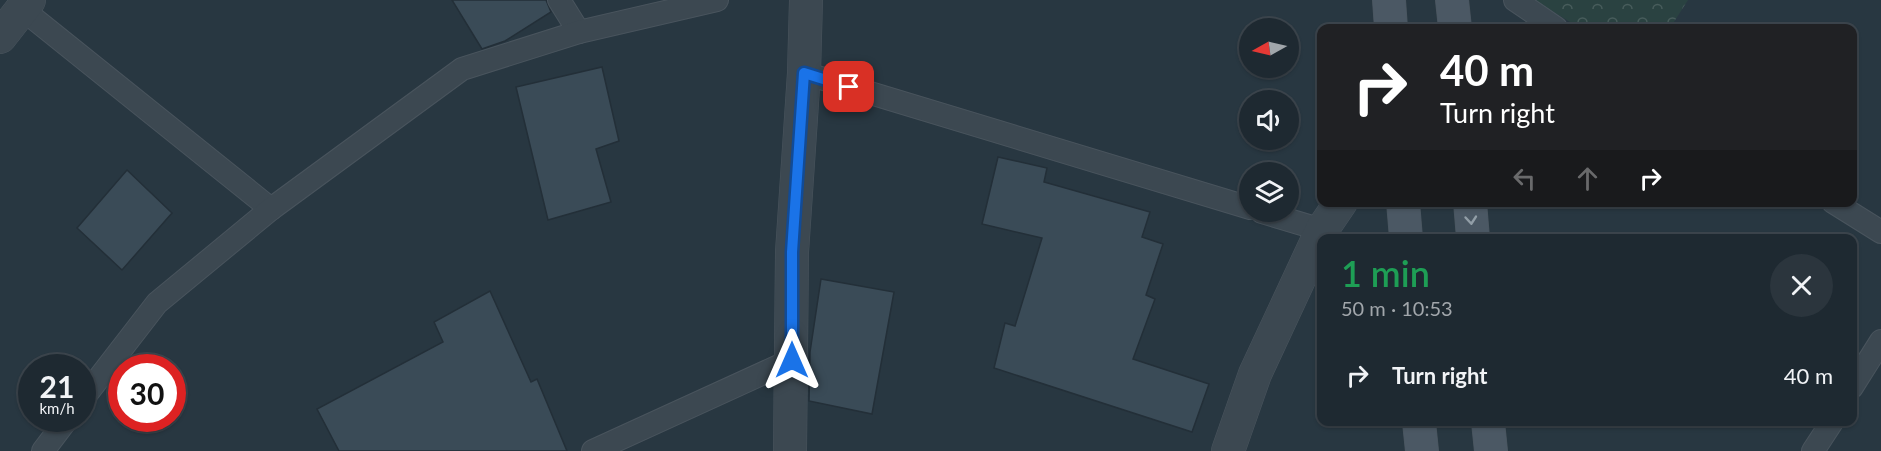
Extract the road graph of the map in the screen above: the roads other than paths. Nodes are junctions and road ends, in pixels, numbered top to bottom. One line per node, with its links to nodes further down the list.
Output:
1 (559, 0): 11 (lane)
2 (717, 0): 11 (lane)
3 (806, 0): 13 (street)
4 (1389, 0): 8 (main road)
5 (1452, 0): 9 (main road)
6 (1515, 0): 10 (lane)
7 (25, 4): 12 (street); 19 (lane)
8 (1391, 24)
9 (1455, 24)
10 (1550, 24)
11 (579, 32): 19 (lane)
12 (0, 37)
13 (804, 73): 14 (lane); 28 (street)
14 (1239, 205)
15 (1338, 207): 21 (street)
16 (1403, 207): 24 (main road)
17 (1470, 207): 25 (main road, one-way to 25)
18 (1841, 207): 22 (lane)
19 (271, 209): 30 (lane)
20 (1295, 222): 21 (lane)
21 (1322, 230): 23 (street)
22 (1881, 232)
23 (1320, 234)
24 (1406, 234)
25 (1473, 234)
26 (1317, 241): 38 (street)
27 (1881, 340): 29 (lane)
28 (792, 360): 36 (lane); 37 (street)
29 (1857, 379)
30 (96, 382)
31 (1419, 426): 39 (main road)
32 (1488, 426): 40 (main road)
33 (1830, 426): 41 (lane)
34 (58, 432): 35 (lane)
35 (43, 451)
36 (594, 451)
37 (790, 451)
38 (1228, 451)
39 (1422, 451)
40 (1491, 451)
41 (1814, 451)

